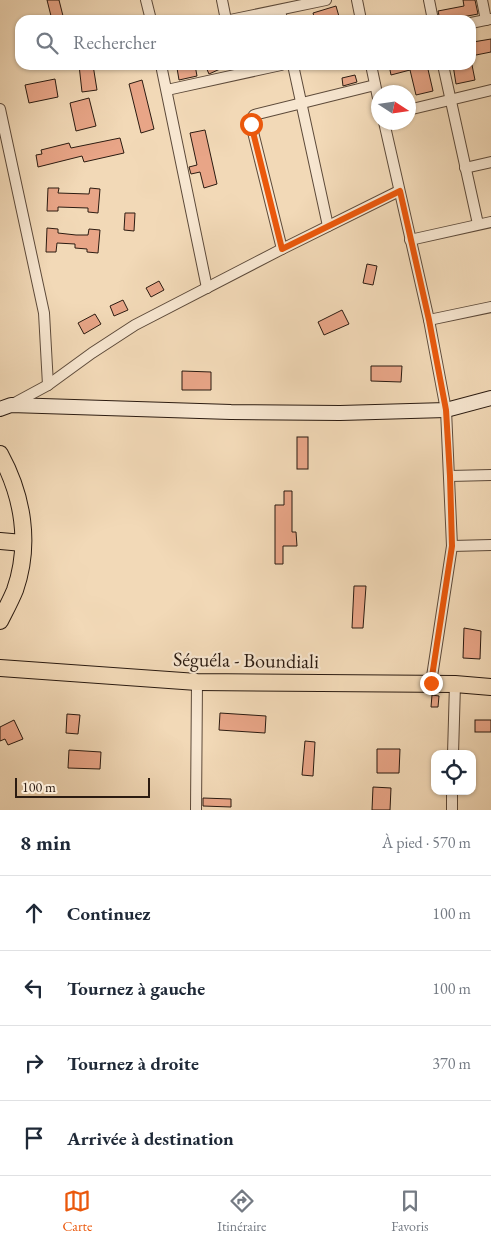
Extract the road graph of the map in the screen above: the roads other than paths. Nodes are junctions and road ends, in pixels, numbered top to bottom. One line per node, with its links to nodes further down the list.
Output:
1 (146, 0): 7 (street)
2 (222, 0): 8 (street)
3 (326, 0): 9 (street)
4 (357, 0): 10 (street)
5 (429, 0): 11 (street)
6 (482, 0): 12 (street)
7 (150, 15)
8 (225, 15)
9 (281, 15)
10 (360, 15)
11 (432, 15)
12 (489, 19): 13 (street)
13 (476, 22)
14 (162, 70): 21 (street)
15 (237, 70): 21 (street)
16 (294, 70): 24 (street)
17 (372, 70): 19 (street)
18 (444, 70): 23 (street)
19 (375, 85)
20 (371, 86): 24 (street)
21 (167, 90): 36 (street)
22 (491, 90): 23 (street)
23 (451, 100): 25 (street); 29 (street)
24 (301, 102): 33 (street); 35 (street)
25 (416, 108)
26 (0, 109): 39 (street)
27 (386, 130): 30 (street)
28 (491, 162): 29 (street)
29 (465, 168): 32 (street)
30 (400, 191): 33 (street); 34 (street)
31 (491, 222): 32 (street)
32 (478, 224): 34 (street)
33 (328, 226): 35 (street)
34 (410, 240): 38 (street)
35 (282, 249): 36 (street)
36 (206, 288): 39 (street)
37 (491, 307): 38 (street)
38 (429, 320): 42 (street)
39 (48, 385): 41 (street)
40 (491, 398): 42 (main road)
41 (6, 407): 42 (main road)
42 (446, 410): 45 (street)
43 (0, 454): 47 (main road)
44 (491, 475): 45 (street)
45 (450, 476): 49 (street)
46 (0, 541): 47 (main road)
47 (23, 542): 50 (main road)
48 (491, 545): 49 (street)
49 (452, 546): 53 (street)
50 (0, 621)
51 (0, 668): 52 (main road, Séguéla - Boundiali)
52 (197, 682): 53 (main road, Séguéla - Boundiali); 58 (street)
53 (431, 683): 54 (main road, Séguéla - Boundiali)
54 (455, 684): 55 (main road, Séguéla - Boundiali); 56 (street)
55 (491, 687)
56 (453, 750)
57 (452, 795): 59 (street)
58 (196, 810)
59 (452, 810)

